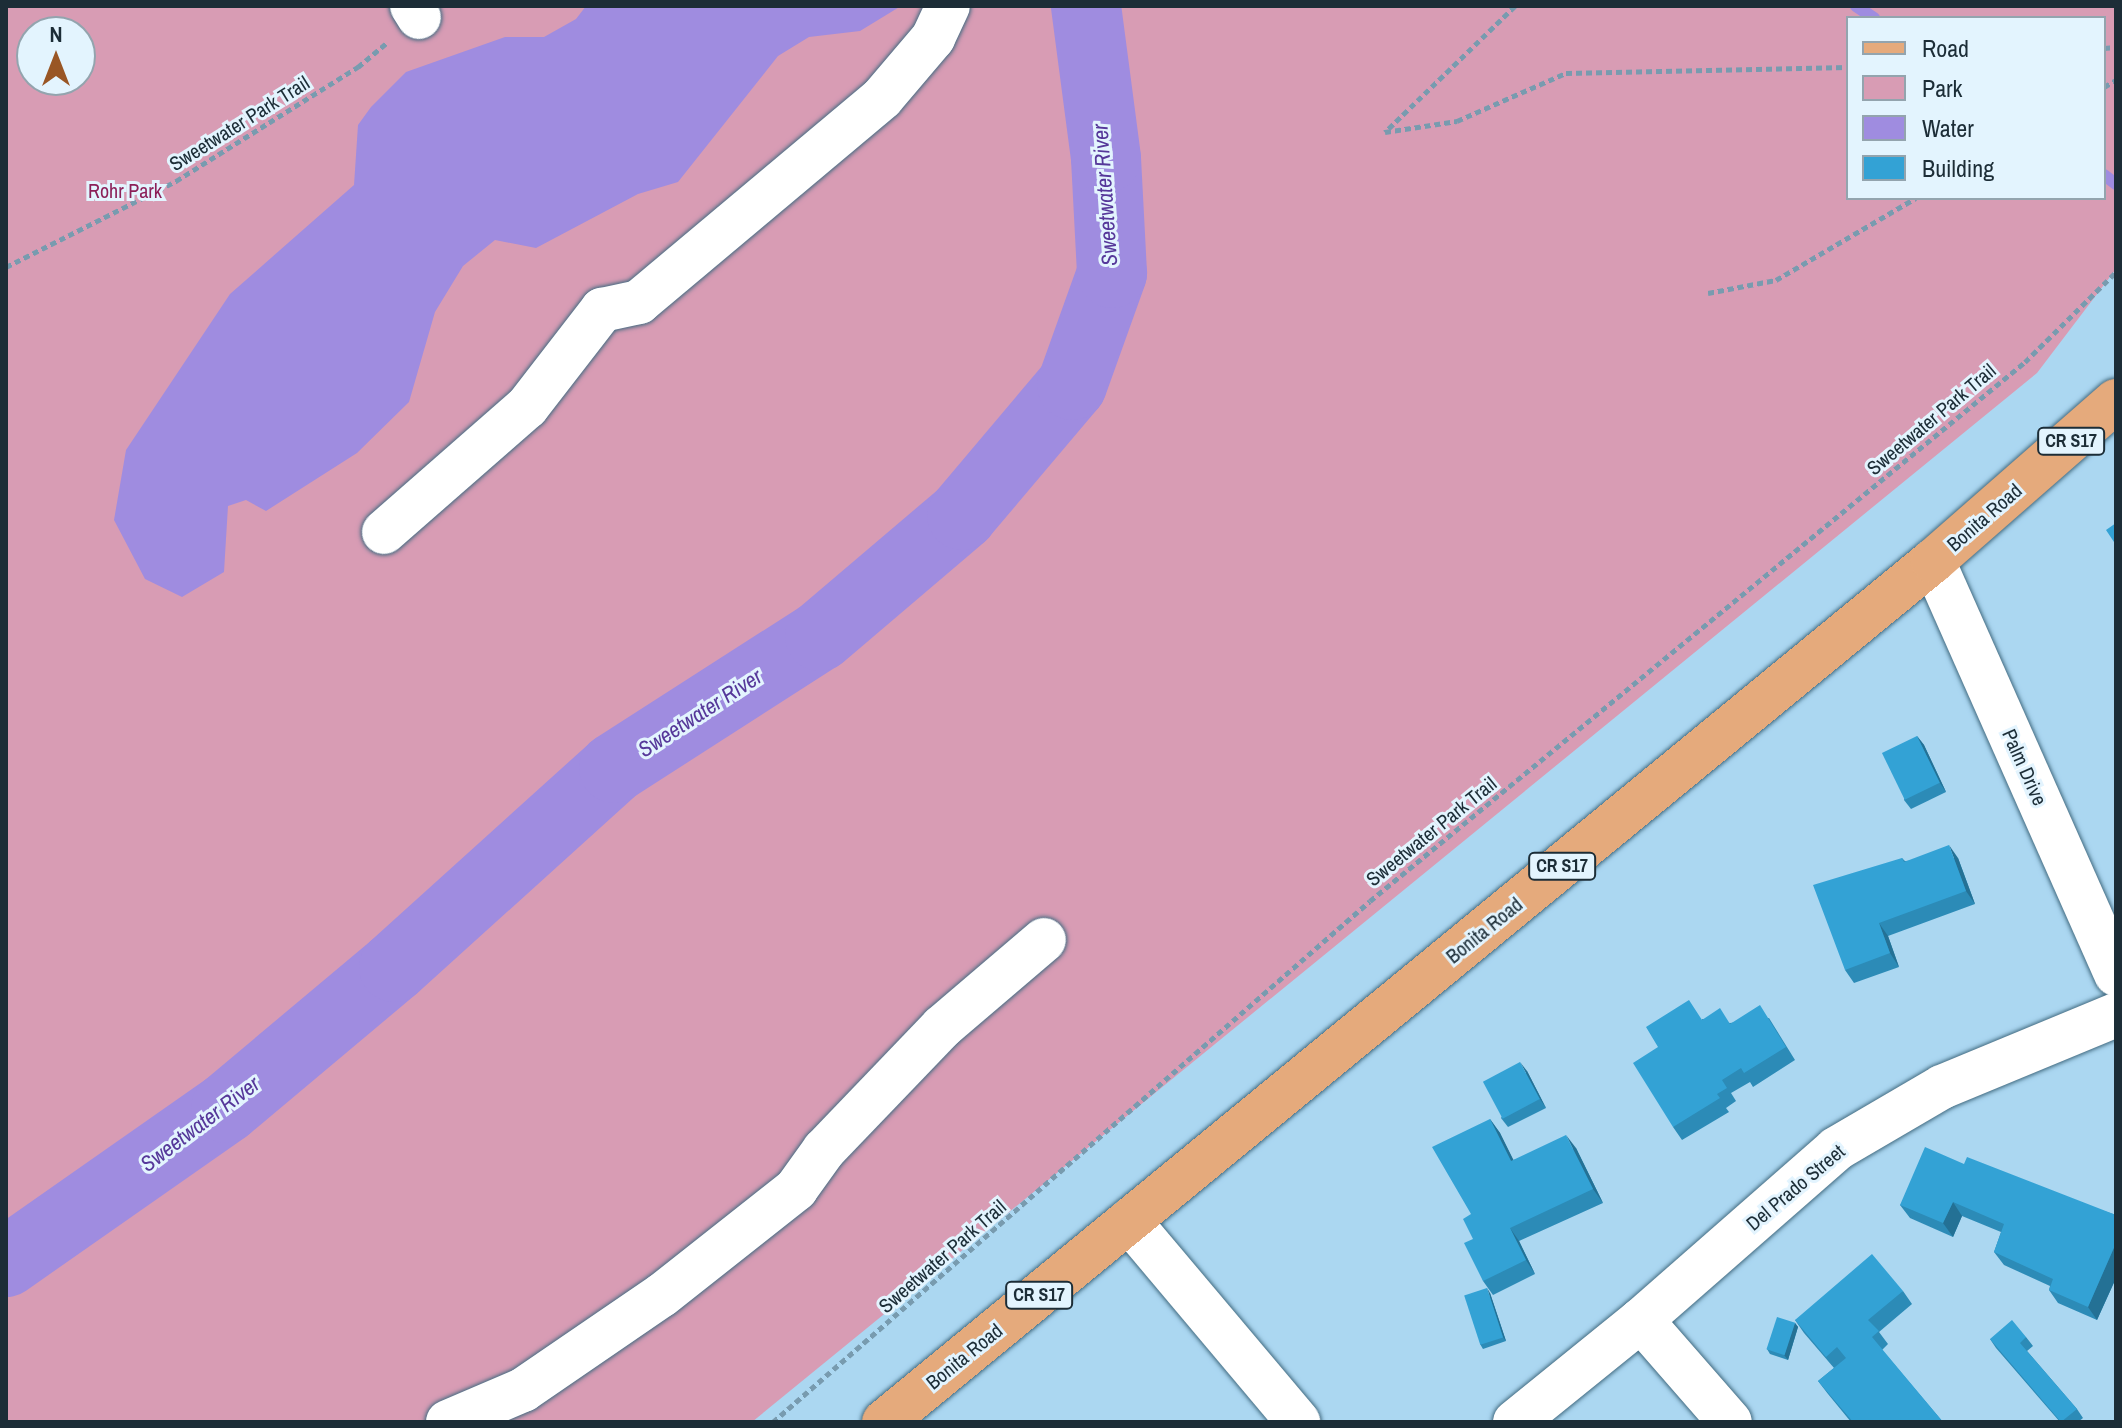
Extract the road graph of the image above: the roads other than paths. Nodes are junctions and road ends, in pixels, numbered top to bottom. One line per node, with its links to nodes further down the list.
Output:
1 (948, 6): 3 (street)
2 (2116, 401): 4 (main road, Bonita Road / CR S17)
3 (384, 532)
4 (1933, 561): 6 (street, Palm Drive); 8 (main road, Bonita Road / CR S17)
5 (1044, 940): 11 (street)
6 (2116, 974)
7 (2116, 1015): 9 (street, Del Prado Street)
8 (1129, 1221): 10 (main road, Bonita Road / CR S17); 12 (street)
9 (1641, 1320): 13 (street, Del Prado Street); 14 (street)
10 (888, 1421)
11 (448, 1422)
12 (1298, 1422)
13 (1515, 1422)
14 (1730, 1422)

